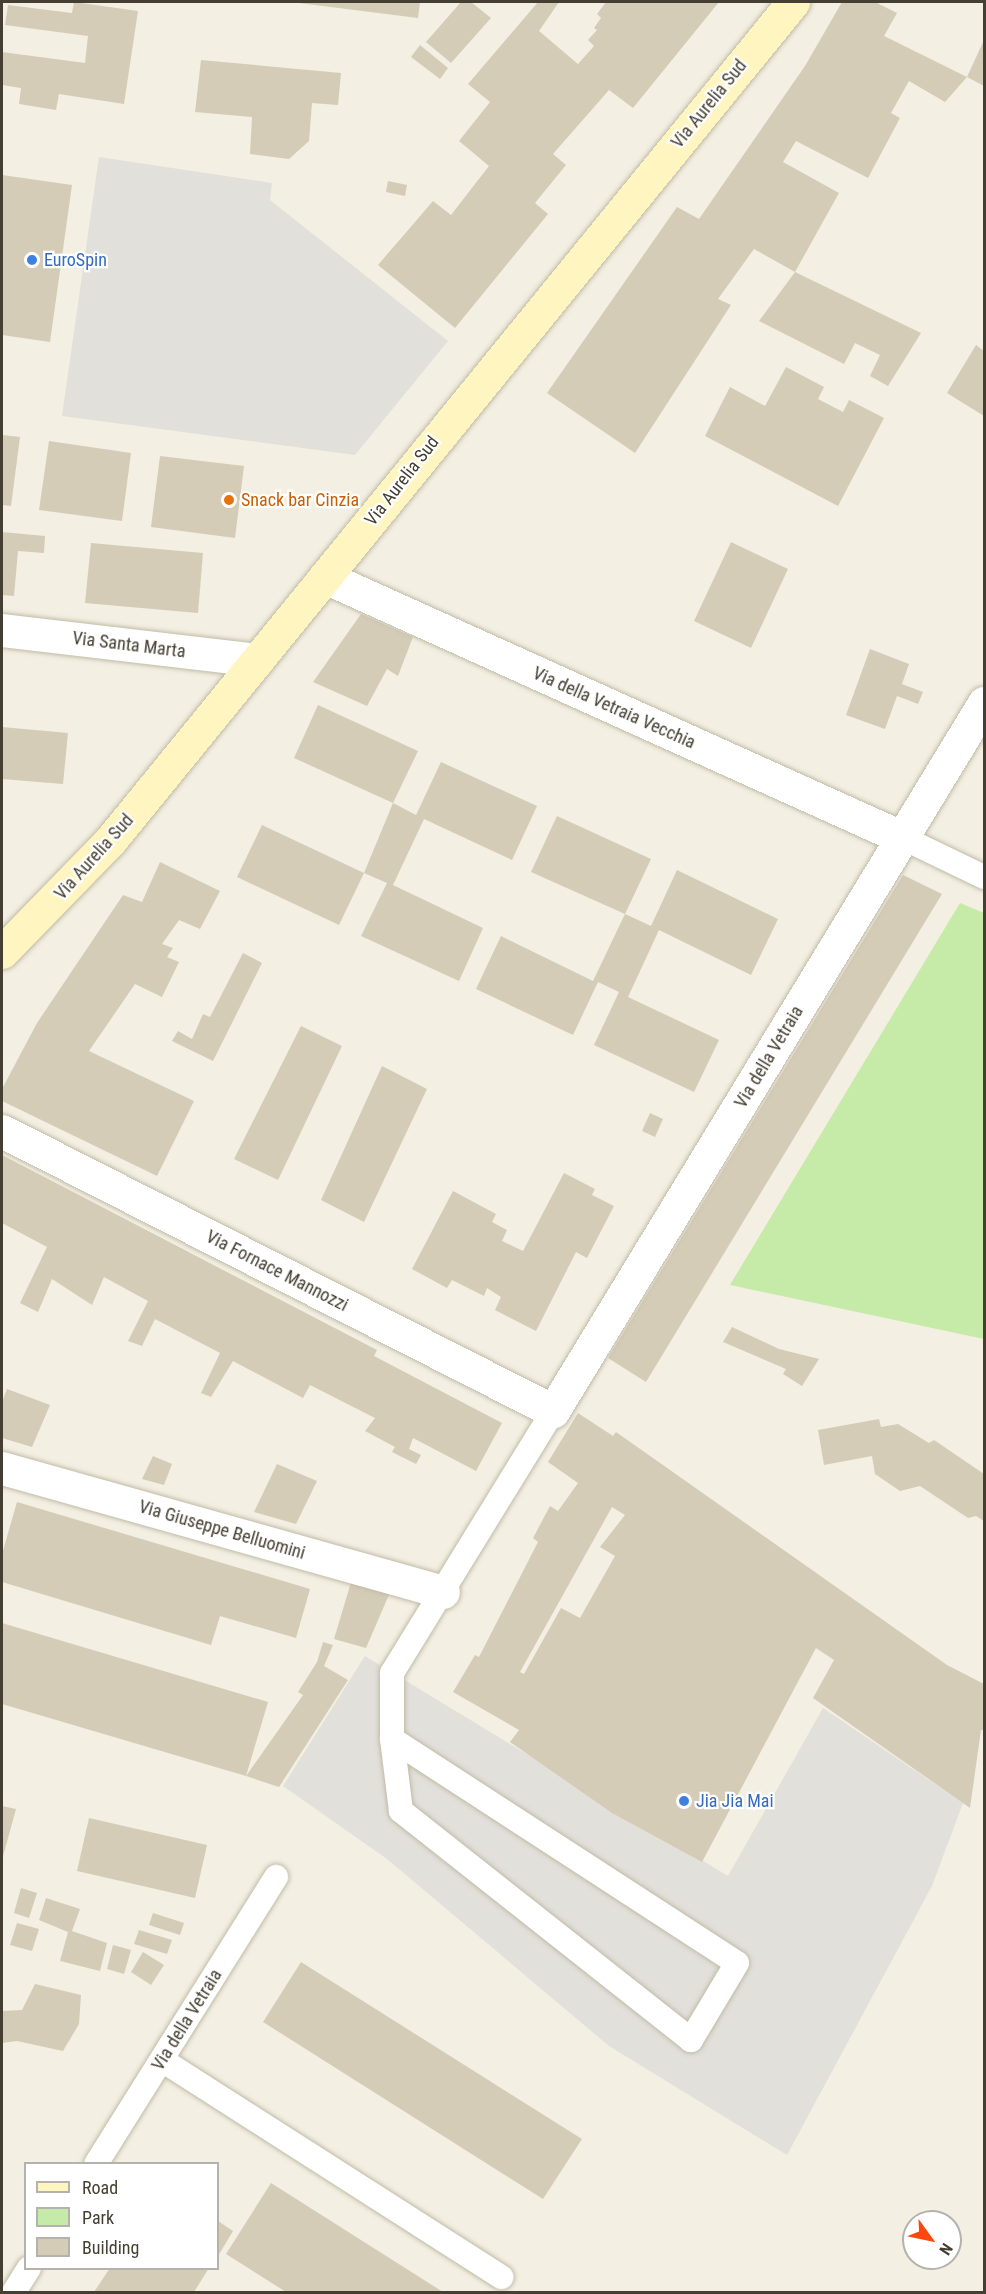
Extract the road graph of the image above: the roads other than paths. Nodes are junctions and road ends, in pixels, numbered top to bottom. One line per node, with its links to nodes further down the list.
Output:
1 (793, 2): 2 (main road, Via Aurelia Sud)
2 (325, 578): 4 (main road, Via Aurelia Sud); 6 (street, Via della Vetraia Vecchia)
3 (2, 630): 4 (street, Via Santa Marta)
4 (256, 660): 8 (main road, Via Aurelia Sud)
5 (984, 703): 6 (street, Via della Vetraia)
6 (903, 838): 7 (lane); 10 (street, Via della Vetraia)
7 (984, 877)
8 (2, 952)
9 (2, 1131): 10 (street, Via Fornace Mannozzi)
10 (553, 1412): 12 (lane)
11 (2, 1468): 12 (street, Via Giuseppe Belluomini)
12 (443, 1592): 13 (lane)
13 (392, 1739): 13 (lane)
14 (276, 1876): 15 (lane, Via della Vetraia)
15 (162, 2060): 16 (lane, Via della Vetraia); 18 (lane)
16 (97, 2162)
17 (28, 2270): 19 (lane)
18 (501, 2277)
19 (14, 2292)

